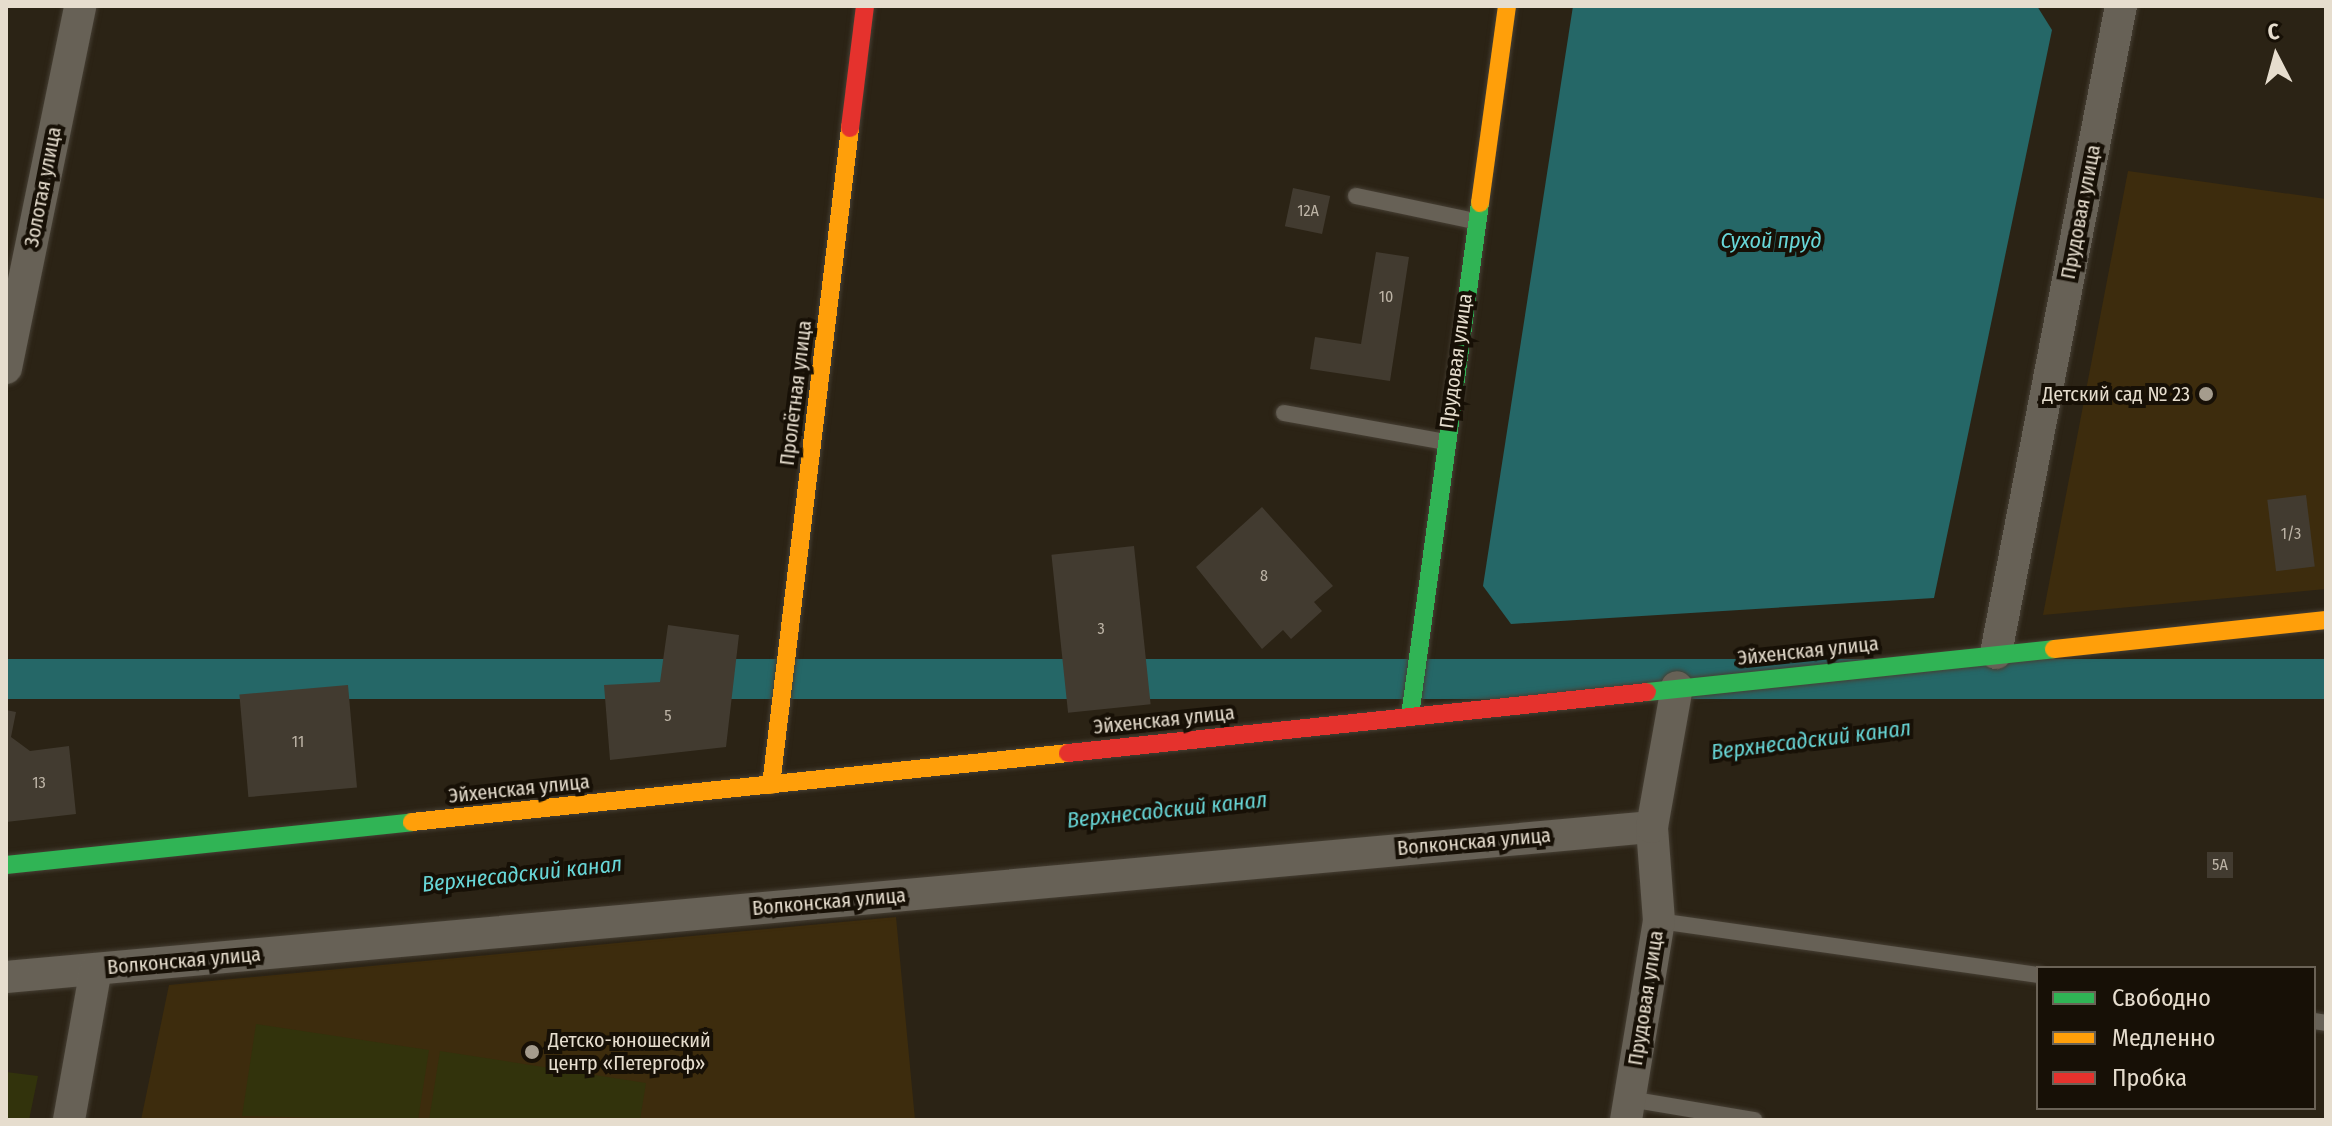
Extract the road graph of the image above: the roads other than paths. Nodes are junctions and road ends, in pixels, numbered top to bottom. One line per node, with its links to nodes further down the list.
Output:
1 (80, 6): 7 (street, Золотая улица)
2 (865, 6): 14 (street, Пролётная улица)
3 (1507, 6): 6 (street, Прудовая улица)
4 (2121, 6): 11 (street, Прудовая улица)
5 (1356, 196): 6 (lane)
6 (1475, 221): 9 (street, Прудовая улица)
7 (6, 368)
8 (1284, 413): 9 (lane)
9 (1445, 442): 13 (street, Прудовая улица)
10 (2326, 620): 11 (street, Эйхенская улица)
11 (1996, 653): 12 (street, Эйхенская улица)
12 (1675, 701): 13 (street, Эйхенская улица); 15 (street, Прудовая улица)
13 (1410, 716): 14 (street, Эйхенская улица)
14 (771, 785): 16 (street, Эйхенская улица)
15 (1652, 827): 17 (street, Прудовая улица); 18 (street, Волконская улица)
16 (6, 865)
17 (1659, 921): 19 (lane); 21 (street, Прудовая улица)
18 (96, 969): 20 (street, Волконская улица); 22 (street)
19 (2036, 975)
20 (6, 977)
21 (1628, 1109): 23 (lane)
22 (69, 1120)
23 (1754, 1120)

